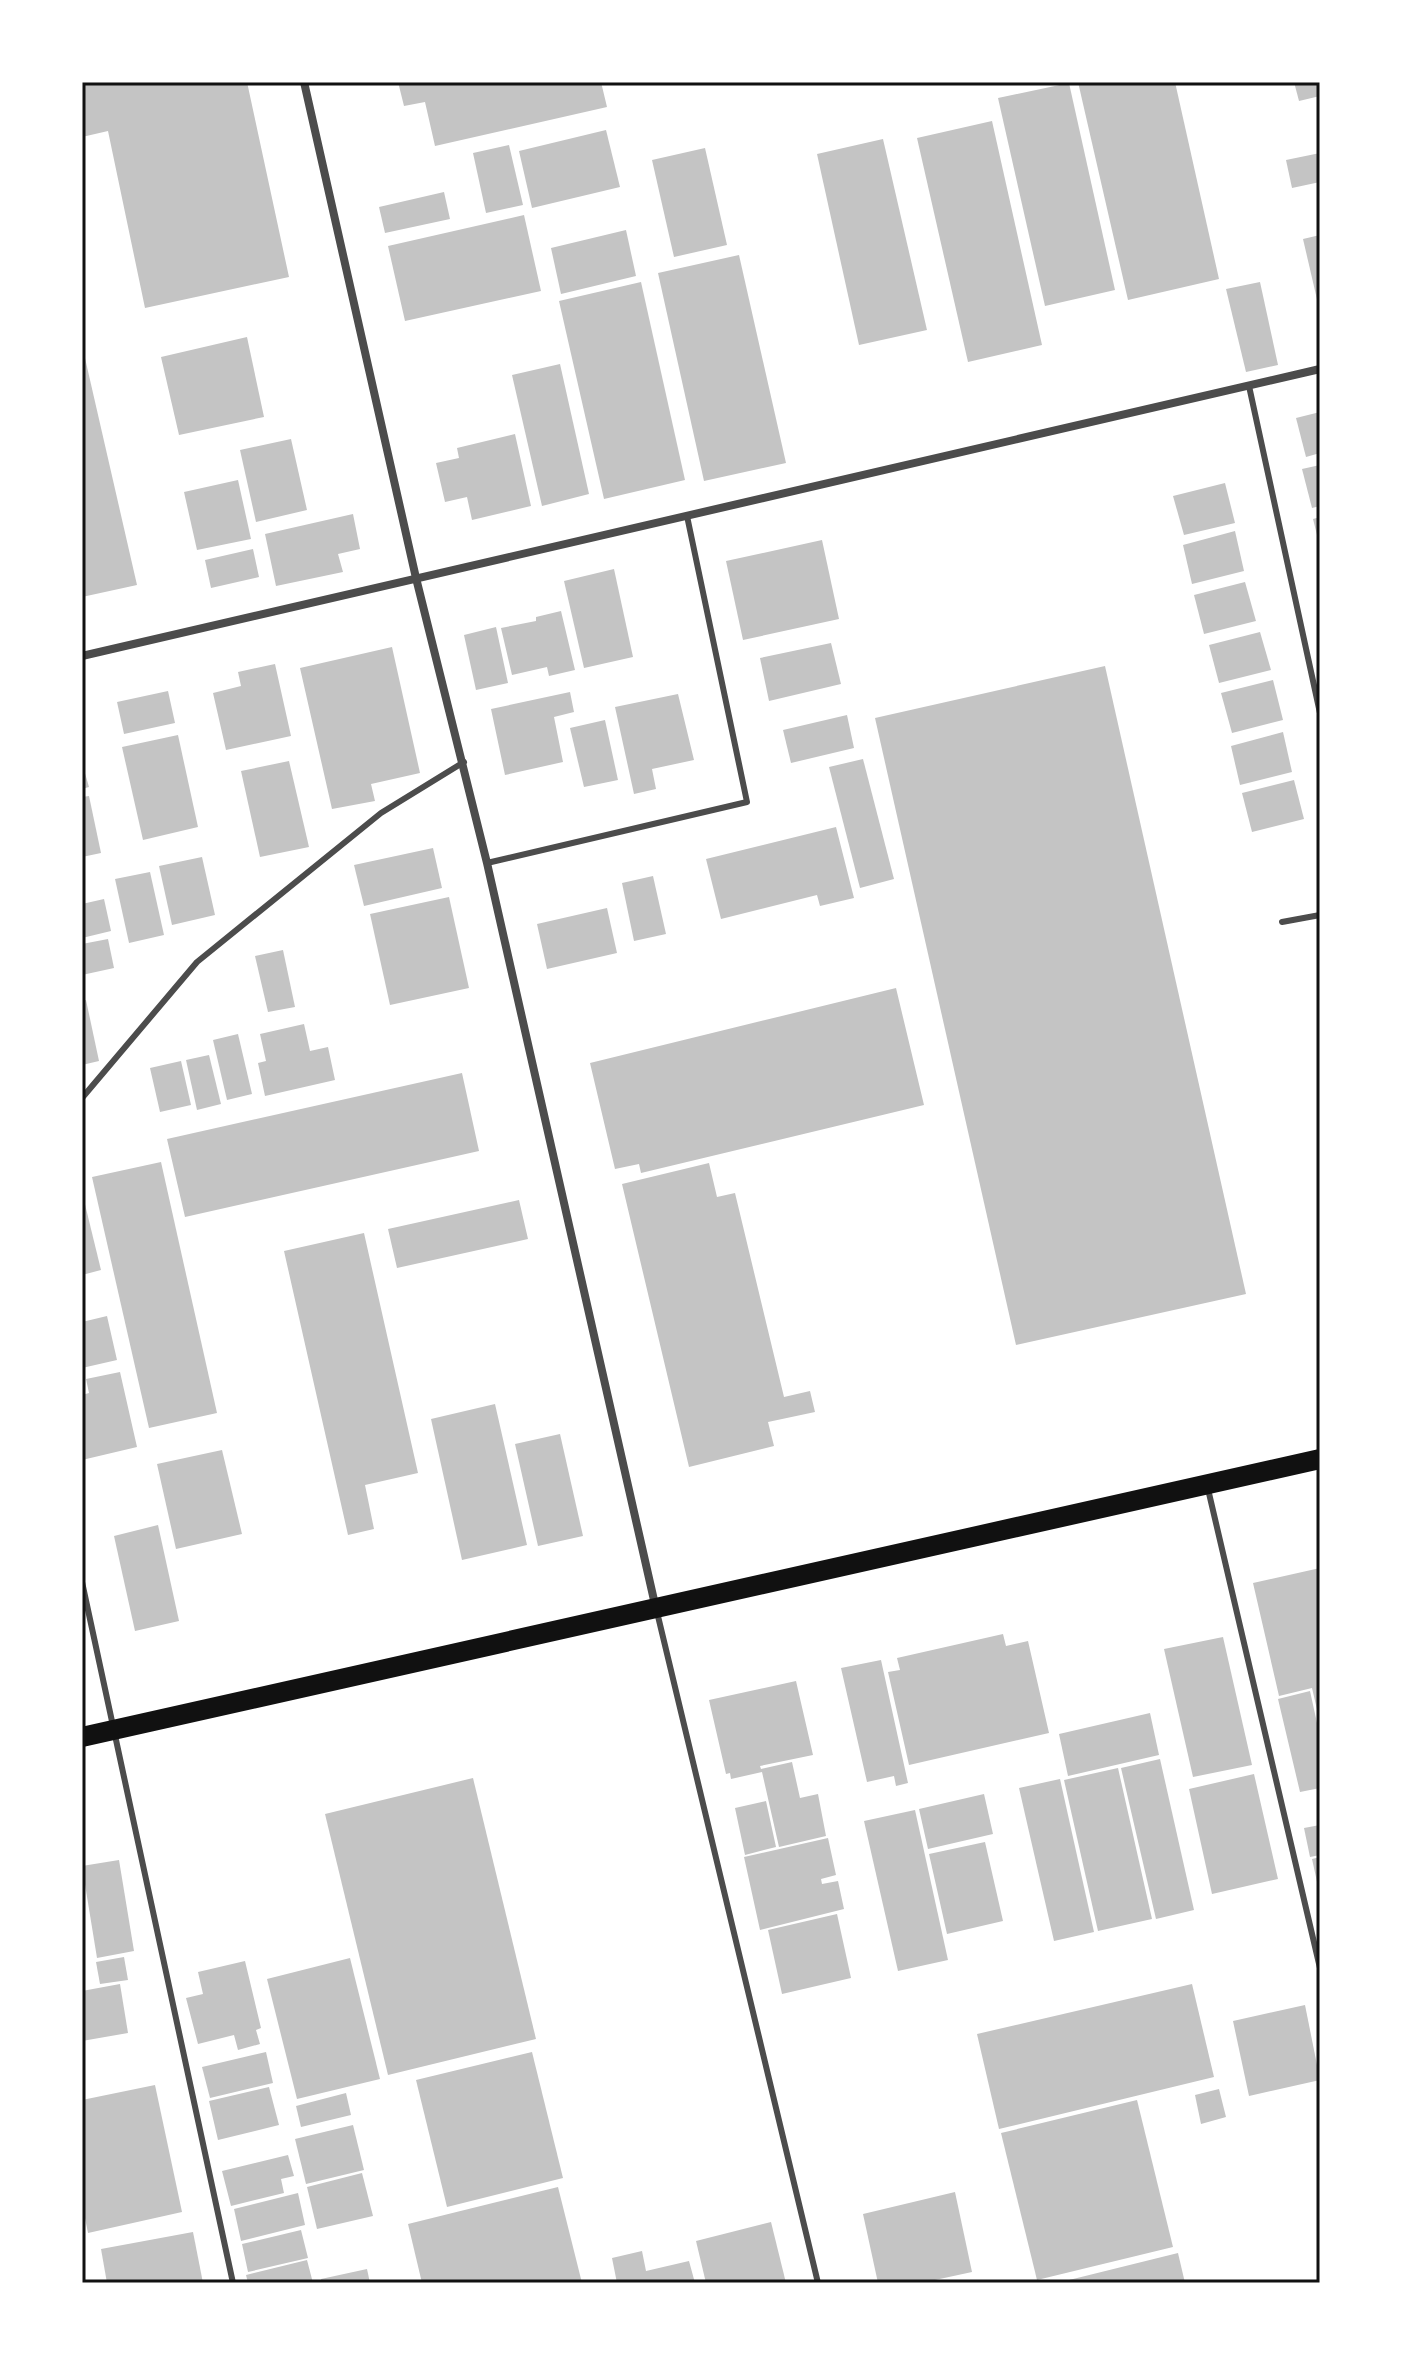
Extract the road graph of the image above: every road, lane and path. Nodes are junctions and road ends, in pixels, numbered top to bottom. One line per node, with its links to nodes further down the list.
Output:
1 (304, 82): 5 (street)
2 (1320, 369): 3 (street)
3 (1249, 386): 4 (street); 7 (lane)
4 (687, 516): 5 (street); 9 (lane)
5 (416, 578): 6 (street); 8 (street)
6 (82, 656)
7 (1320, 713)
8 (464, 762): 9 (street); 12 (lane)
9 (487, 863): 16 (street)
10 (1320, 915): 11 (lane)
11 (1282, 922)
12 (82, 1098)
13 (1320, 1459): 14 (main road)
14 (1207, 1484): 16 (main road); 19 (lane)
15 (82, 1582): 17 (lane)
16 (656, 1609): 17 (main road); 21 (lane)
17 (113, 1730): 18 (main road); 20 (lane)
18 (82, 1737)
19 (1320, 1968)
20 (233, 2283)
21 (818, 2283)

